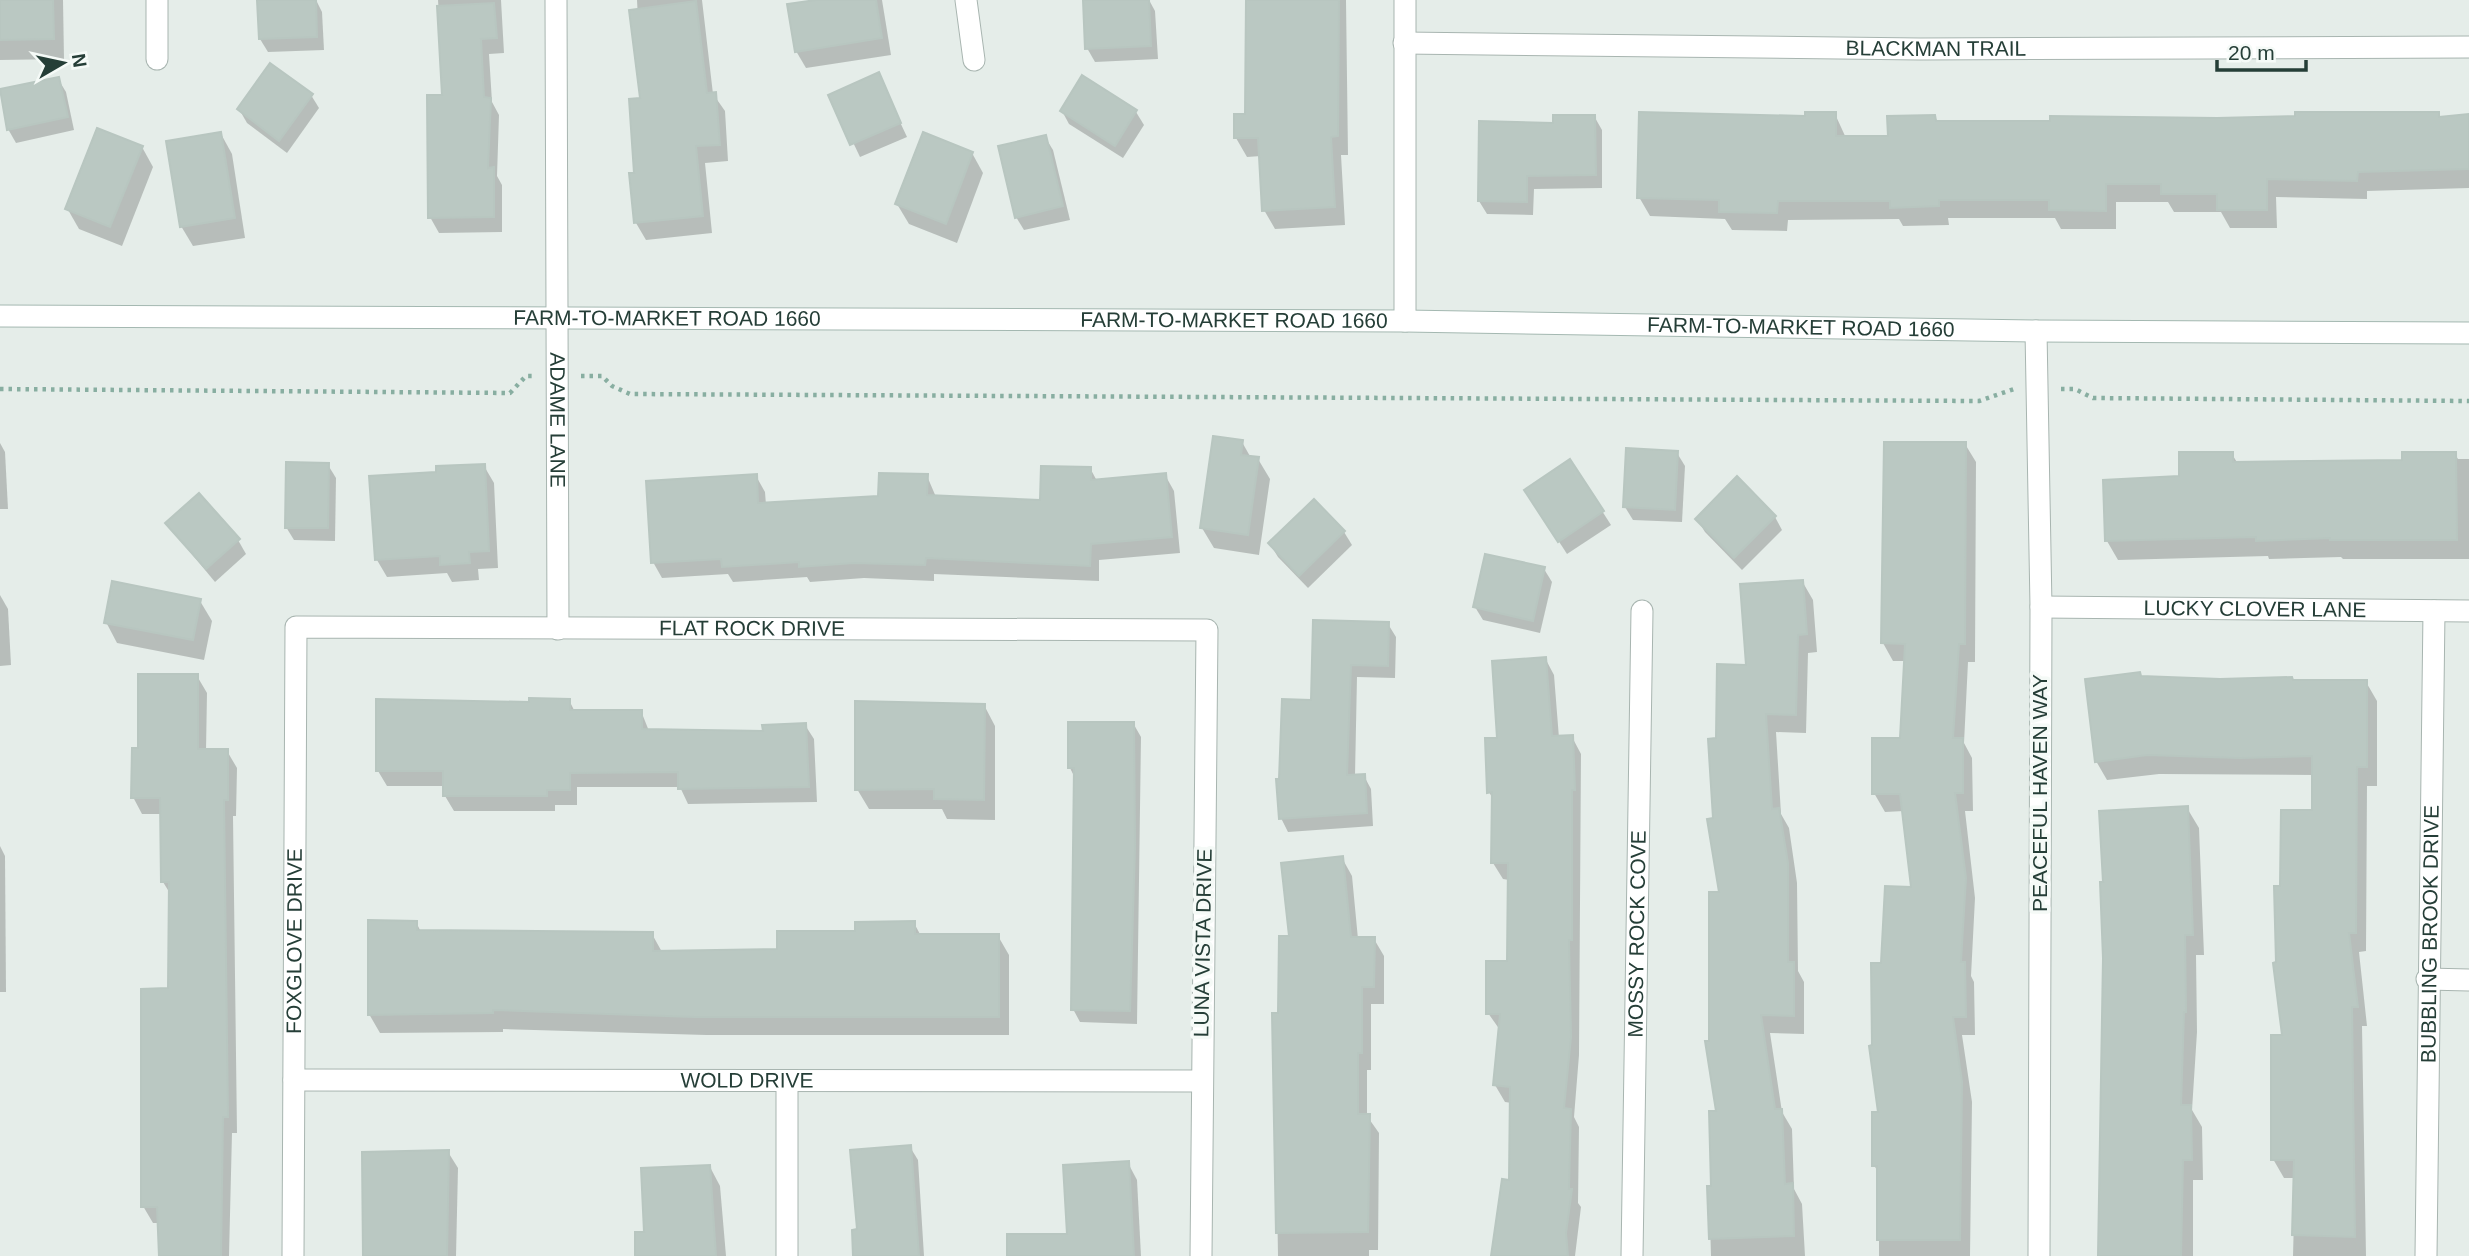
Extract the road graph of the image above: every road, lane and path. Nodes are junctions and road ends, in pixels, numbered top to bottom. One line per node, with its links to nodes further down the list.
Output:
1 (157, 0): 7 (street)
2 (556, 0): 10 (street, ADAME LANE)
3 (966, 0): 8 (street)
4 (1405, 0): 5 (street)
5 (1404, 43): 6 (street, BLACKMAN TRAIL); 11 (street)
6 (2469, 47)
7 (157, 59)
8 (974, 60)
9 (0, 316): 10 (street, FARM-TO-MARKET ROAD 1660)
10 (555, 318): 11 (street, FARM-TO-MARKET ROAD 1660); 25 (street, ADAME LANE)
11 (1405, 321): 12 (street, FARM-TO-MARKET ROAD 1660)
12 (2036, 331): 13 (street, FARM-TO-MARKET ROAD 1660); 20 (street, PEACEFUL HAVEN WAY)
13 (2469, 333)
14 (526, 376): 17 (path)
15 (602, 376): 18 (path)
16 (2076, 389): 19 (path)
17 (0, 390)
18 (2009, 390)
19 (2469, 401)
20 (2041, 607): 22 (street, LUCKY CLOVER LANE); 36 (street, PEACEFUL HAVEN WAY)
21 (1642, 611): 35 (street, MOSSY ROCK COVE)
22 (2434, 611): 23 (street, LUCKY CLOVER LANE); 27 (street, BUBBLING BROOK DRIVE)
23 (2469, 611)
24 (296, 627): 25 (street, FLAT ROCK DRIVE); 29 (street, FOXGLOVE DRIVE)
25 (558, 629): 26 (street, FLAT ROCK DRIVE)
26 (1207, 630): 31 (street, LUNA VISTA DRIVE)
27 (2427, 979): 28 (street); 37 (street, BUBBLING BROOK DRIVE)
28 (2469, 980)
29 (294, 1080): 30 (street, WOLD DRIVE); 32 (street, FOXGLOVE DRIVE)
30 (787, 1081): 31 (street, WOLD DRIVE); 33 (street)
31 (1201, 1081): 34 (street, LUNA VISTA DRIVE)
32 (293, 1256)
33 (787, 1256)
34 (1201, 1256)
35 (1632, 1256)
36 (2039, 1256)
37 (2426, 1256)

